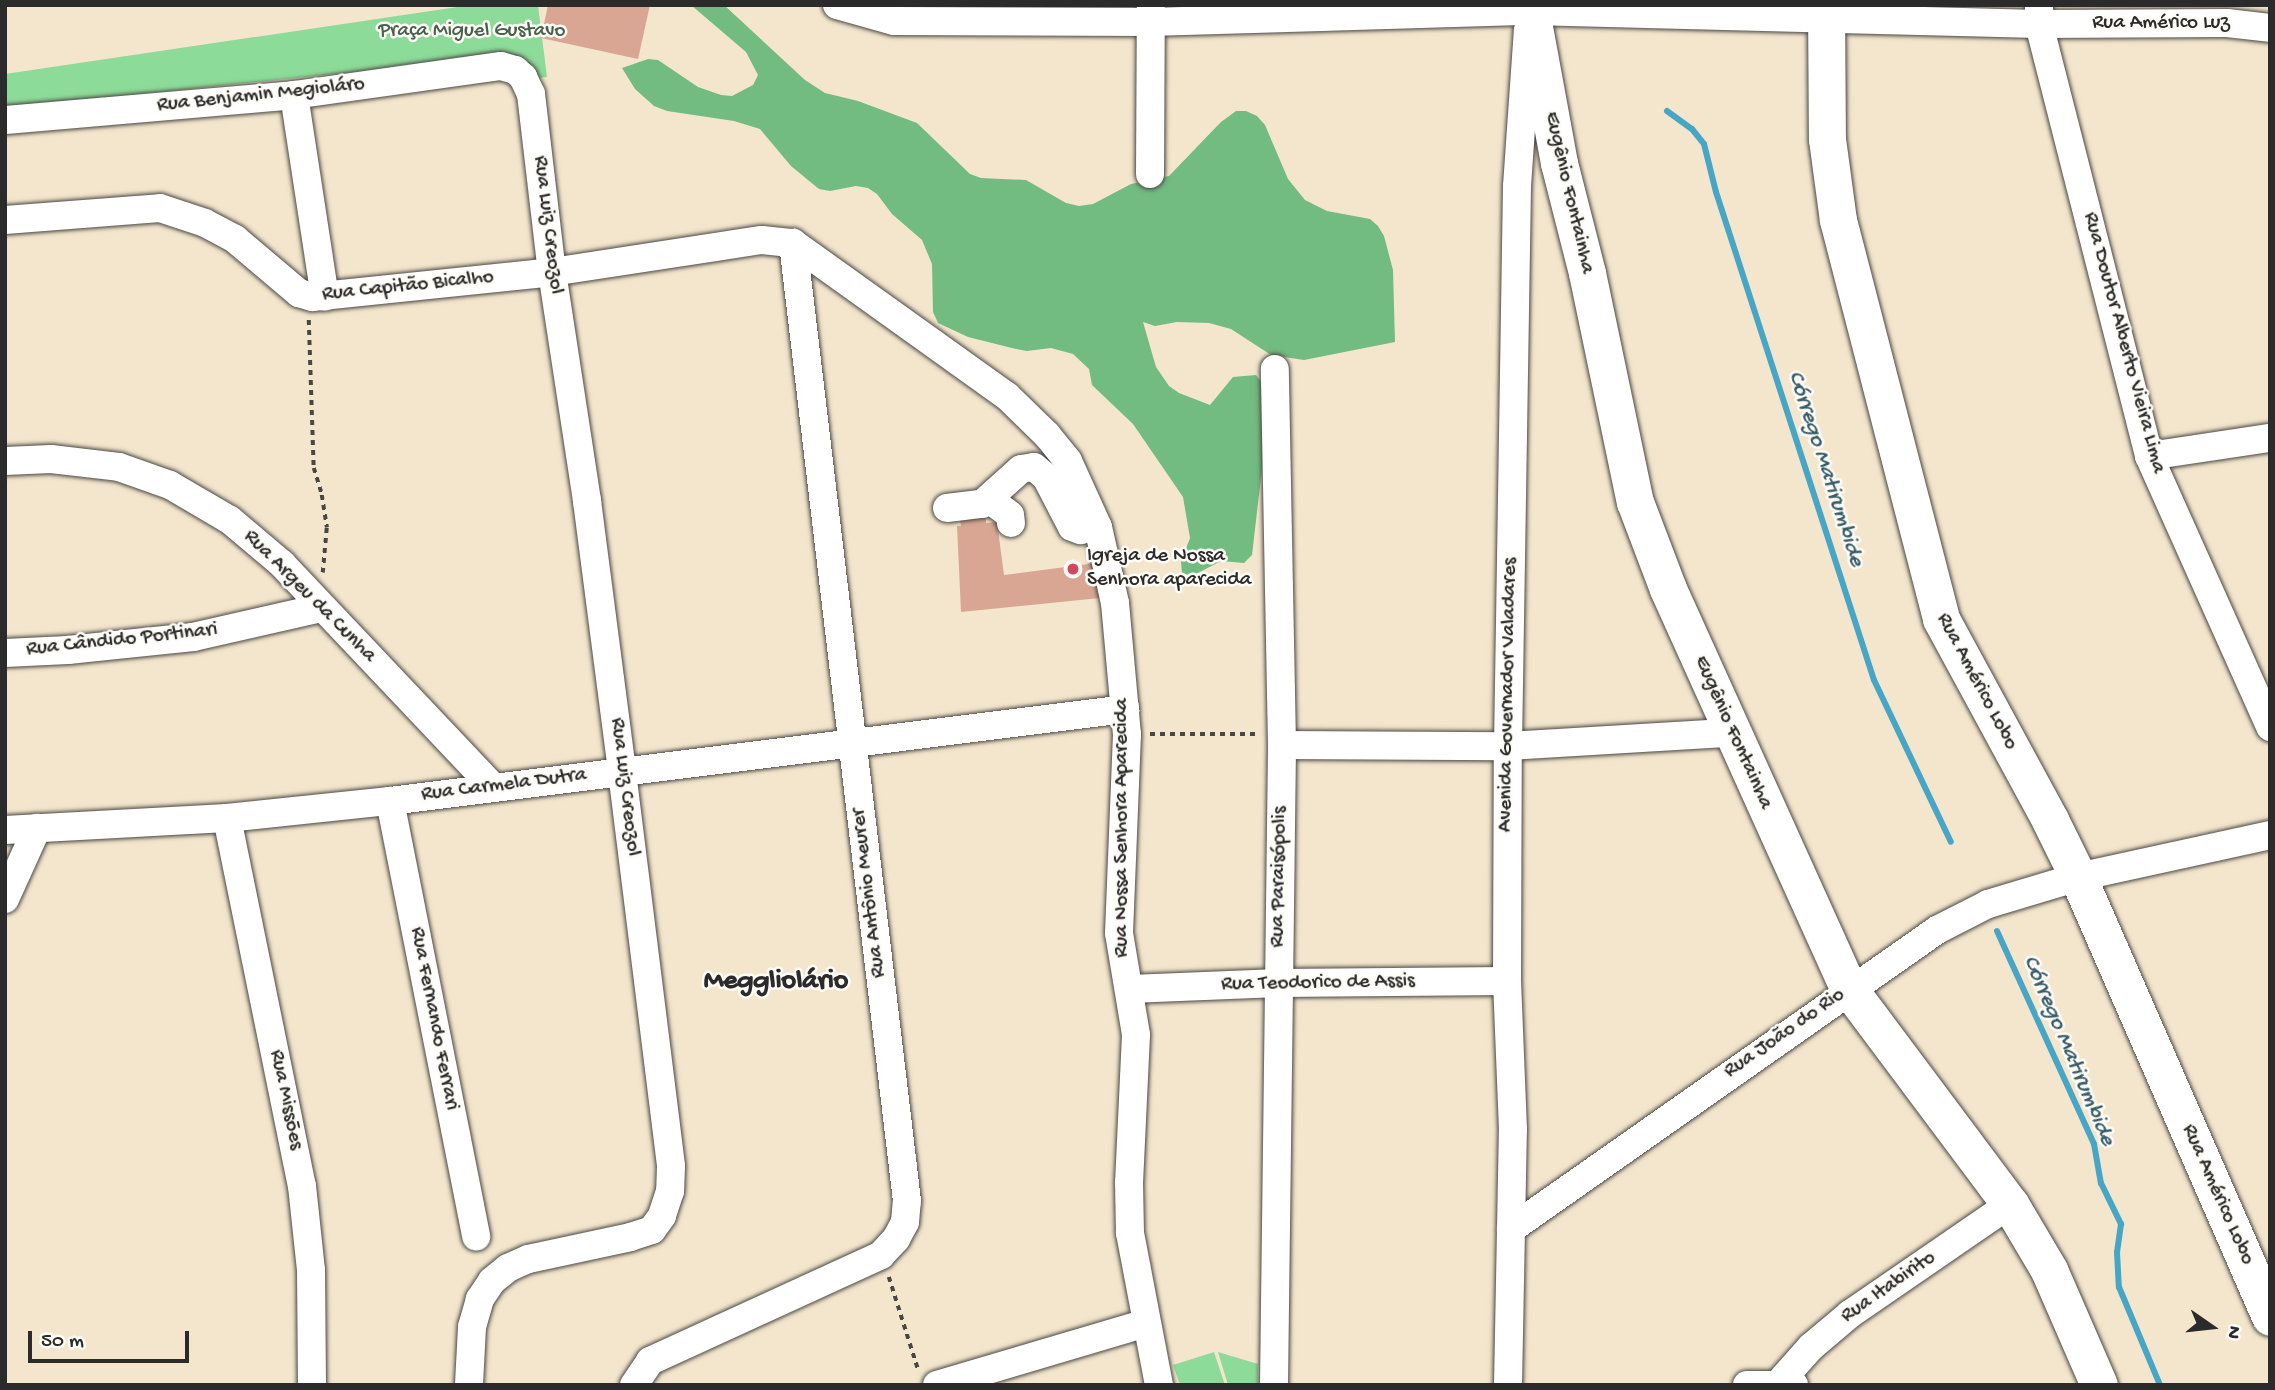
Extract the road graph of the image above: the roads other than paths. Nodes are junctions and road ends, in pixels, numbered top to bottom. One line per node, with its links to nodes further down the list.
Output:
1 (837, 5): 4 (street, Rua Américo Luz)
2 (1530, 8): 3 (street, Rua Américo Luz); 4 (street, Rua Américo Luz); 28 (main road, Eugênio Fontainha); 31 (street, Avenida Governador Valadares)
3 (1826, 13): 6 (street, Rua Américo Luz); 39 (main road, Rua Américo Lobo)
4 (1151, 14): 11 (street)
5 (2228, 14): 6 (street, Rua Américo Luz); 7 (street, Rua Américo Luz)
6 (2039, 15): 18 (street, Rua Doutor Alberto Vieira Lima)
7 (2270, 28)
8 (515, 70): 9 (street, Rua Benjamin Megioláro); 14 (street, Rua Luiz Creozol)
9 (294, 95): 10 (street, Rua Benjamin Megioláro); 15 (street)
10 (5, 120)
11 (1150, 174)
12 (5, 220): 15 (street, Rua Capitão Bicalho)
13 (793, 243): 14 (street, Rua Capitão Bicalho); 23 (street, Rua Nossa Senhora Aparecida); 30 (street, Rua Antônio Meurer)
14 (552, 272): 15 (street, Rua Capitão Bicalho); 32 (street, Rua Luiz Creozol)
15 (319, 297)
16 (1275, 369): 29 (street, Rua Paraisópolis)
17 (2270, 438): 18 (street)
18 (2149, 456): 27 (street, Rua Doutor Alberto Vieira Lima)
19 (5, 461): 24 (street, Rua Argeu da Cunha)
20 (989, 499): 21 (street); 22 (street); 23 (street)
21 (947, 509)
22 (1011, 523)
23 (1098, 527): 26 (street, Rua Nossa Senhora Aparecida)
24 (319, 605): 25 (street, Rua Cândido Portinari); 33 (street, Rua Argeu da Cunha)
25 (5, 653)
26 (1126, 721): 30 (street, Rua Carmela Dutra); 43 (street, Rua Nossa Senhora Aparecida)
27 (2270, 727)
28 (1730, 733): 31 (street); 44 (main road, Eugênio Fontainha)
29 (1282, 739): 31 (street); 42 (street, Rua Paraisópolis)
30 (852, 741): 32 (street, Rua Carmela Dutra); 54 (street, Rua Antônio Meurer)
31 (1508, 746): 41 (street, Avenida Governador Valadares)
32 (622, 772): 33 (street, Rua Carmela Dutra); 53 (street, Rua Luiz Creozol)
33 (493, 787): 34 (street, Rua Carmela Dutra)
34 (390, 801): 35 (street, Rua Carmela Dutra); 47 (street, Rua Fernando Ferrari)
35 (228, 818): 36 (street, Rua Carmela Dutra); 52 (street, Rua Missões)
36 (37, 828): 37 (street, Rua Carmela Dutra); 40 (street)
37 (5, 830)
38 (2270, 835): 39 (street, Rua João do Rio)
39 (2078, 877): 44 (street, Rua João do Rio); 48 (main road, Rua Américo Lobo)
40 (5, 899)
41 (1507, 981): 42 (street, Rua Teodorico de Assis); 46 (street, Avenida Governador Valadares)
42 (1279, 983): 43 (street, Rua Teodorico de Assis); 56 (street, Rua Paraisópolis)
43 (1130, 989): 49 (street, Rua Nossa Senhora Aparecida)
44 (1849, 989): 45 (main road, Eugênio Fontainha); 46 (street, Rua João do Rio)
45 (2010, 1204): 51 (street, Rua Itabirito); 60 (main road, Eugênio Fontainha)
46 (1511, 1229): 57 (street, Avenida Governador Valadares)
47 (476, 1237)
48 (2270, 1317)
49 (1146, 1323): 50 (street); 55 (street, Rua Nossa Senhora Aparecida)
50 (928, 1378)
51 (1778, 1384): 58 (street); 59 (street)
52 (312, 1385)
53 (470, 1385)
54 (634, 1385)
55 (1159, 1385)
56 (1273, 1385)
57 (1508, 1385)
58 (1747, 1385)
59 (1794, 1385)
60 (2099, 1385)

